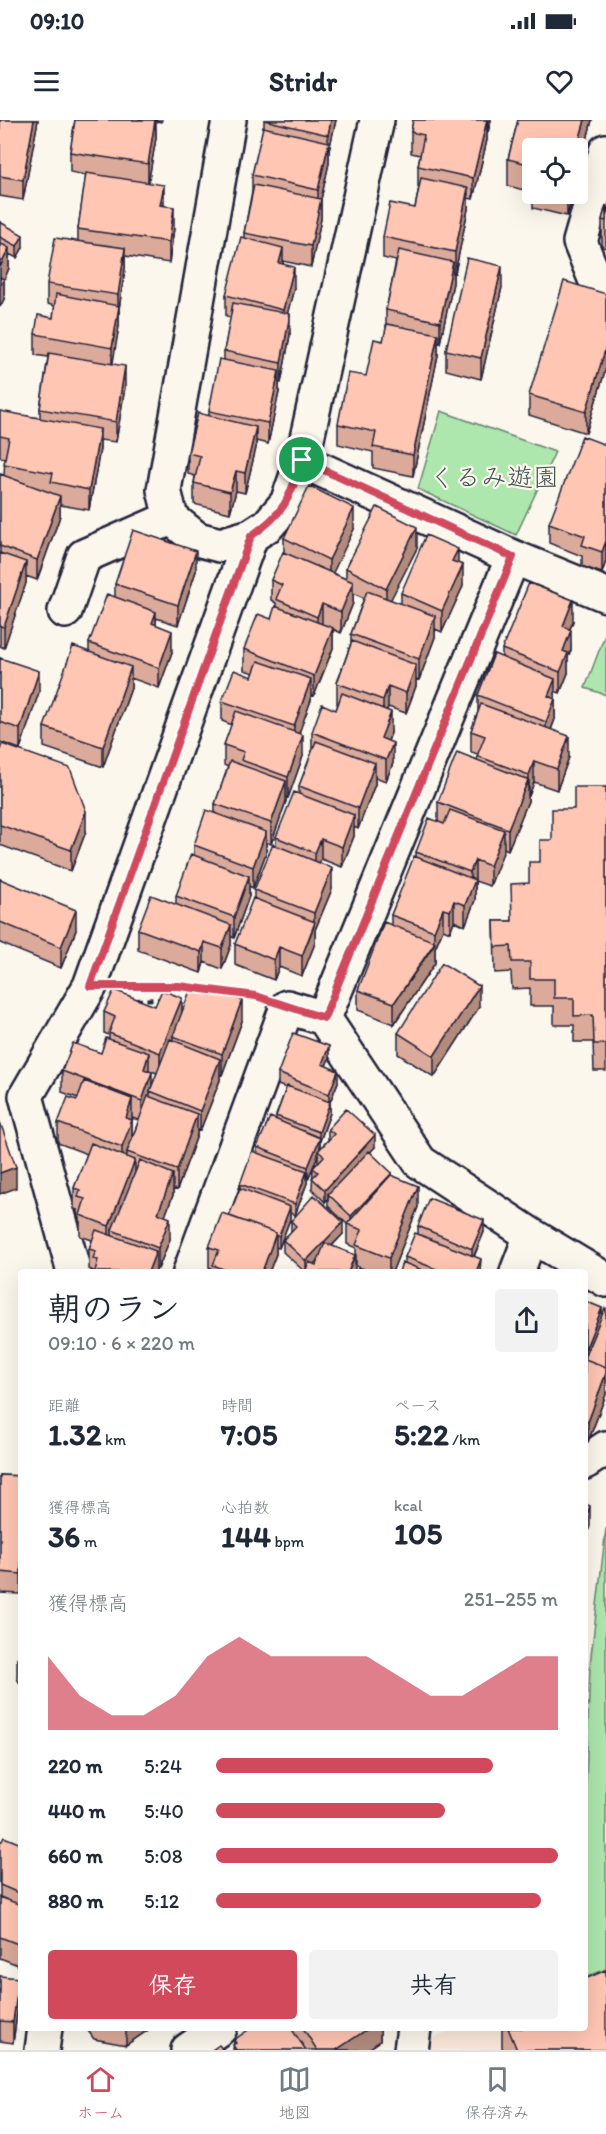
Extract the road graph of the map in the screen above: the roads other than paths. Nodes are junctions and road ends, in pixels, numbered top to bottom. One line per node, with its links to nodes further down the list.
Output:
1 (229, 120): 6 (street)
2 (377, 120): 5 (street)
3 (606, 151): 4 (street)
4 (606, 284)
5 (302, 460): 7 (street); 8 (street)
6 (171, 518): 7 (street); 10 (street)
7 (251, 536): 12 (street)
8 (513, 557): 9 (street); 11 (street)
9 (606, 595)
10 (65, 611)
11 (324, 1018): 13 (street); 15 (street)
12 (13, 1093): 14 (street)
13 (531, 1235): 16 (street); 17 (street)
14 (73, 1269)
15 (191, 1269)
16 (517, 1269)
17 (588, 1269)
18 (588, 1269): 19 (street)
19 (606, 1280)
20 (606, 1448): 21 (street)
21 (588, 1460)
22 (45, 2031): 25 (street)
23 (216, 2031): 26 (street)
24 (414, 2031): 27 (street)
25 (42, 2050)
26 (188, 2050)
27 (411, 2050)

